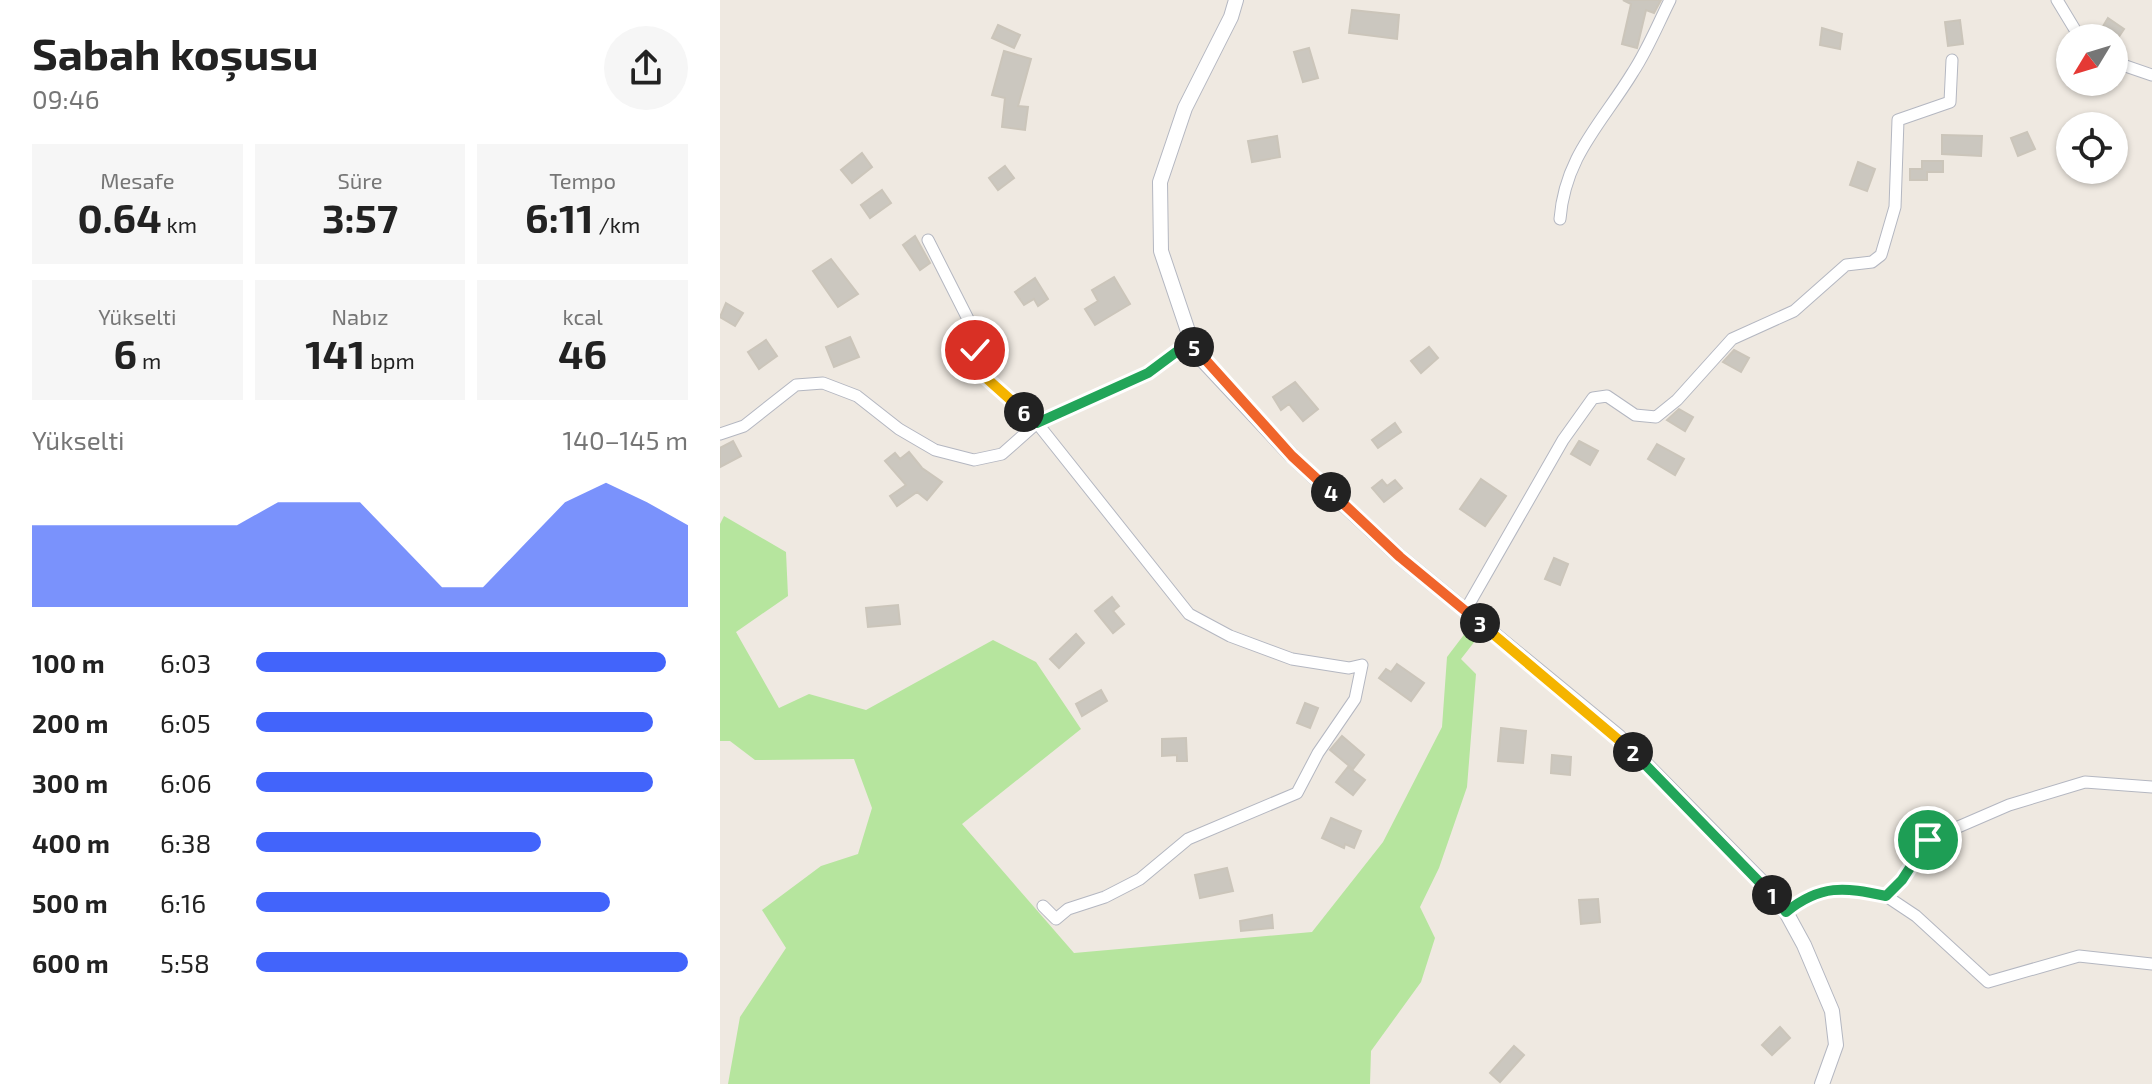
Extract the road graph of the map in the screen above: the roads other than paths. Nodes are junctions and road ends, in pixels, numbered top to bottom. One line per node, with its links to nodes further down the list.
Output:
1 (1236, 0): 10 (street)
2 (1670, 0): 8 (street)
3 (2057, 0): 4 (street)
4 (2072, 24)
5 (1952, 60): 13 (street)
6 (2128, 67): 7 (street)
7 (2152, 75)
8 (1560, 219)
9 (928, 240): 11 (street)
10 (1191, 341): 11 (street); 13 (street)
11 (1037, 423): 12 (street); 16 (street)
12 (720, 434)
13 (1465, 611): 17 (street)
14 (2152, 787): 15 (street)
15 (1886, 896): 17 (street); 18 (street)
16 (1043, 906)
17 (1786, 912): 19 (street)
18 (2152, 964)
19 (1822, 1084)

